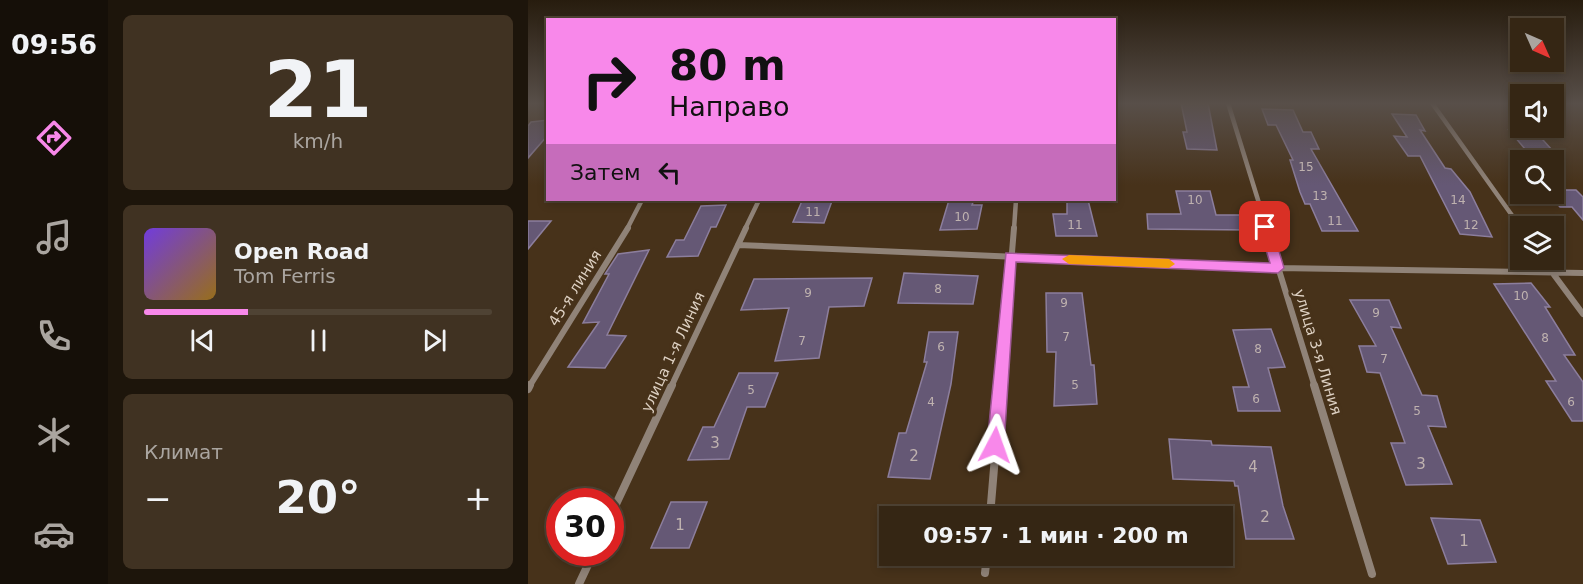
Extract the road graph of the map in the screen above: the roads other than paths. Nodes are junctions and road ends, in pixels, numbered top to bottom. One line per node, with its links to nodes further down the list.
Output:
1 (1236, 130): 9 (street, улица 3-я Линия)
2 (1451, 130): 6 (street)
3 (642, 201): 14 (street, 45-я линия)
4 (759, 201): 7 (street, улица 1-я Линия)
5 (1016, 201): 8 (street)
6 (1512, 216)
7 (738, 245): 8 (street); 15 (street, улица 1-я Линия)
8 (1010, 257): 9 (street); 16 (street)
9 (1278, 268): 11 (street); 20 (street, улица 3-я Линия)
10 (1551, 270): 11 (street)
11 (1553, 273): 12 (street); 13 (street)
12 (1583, 273)
13 (1583, 314)
14 (528, 389)
15 (624, 488)
16 (991, 506)
17 (587, 566): 21 (street)
18 (986, 566): 19 (street)
19 (985, 573)
20 (1372, 574)
21 (579, 584)

